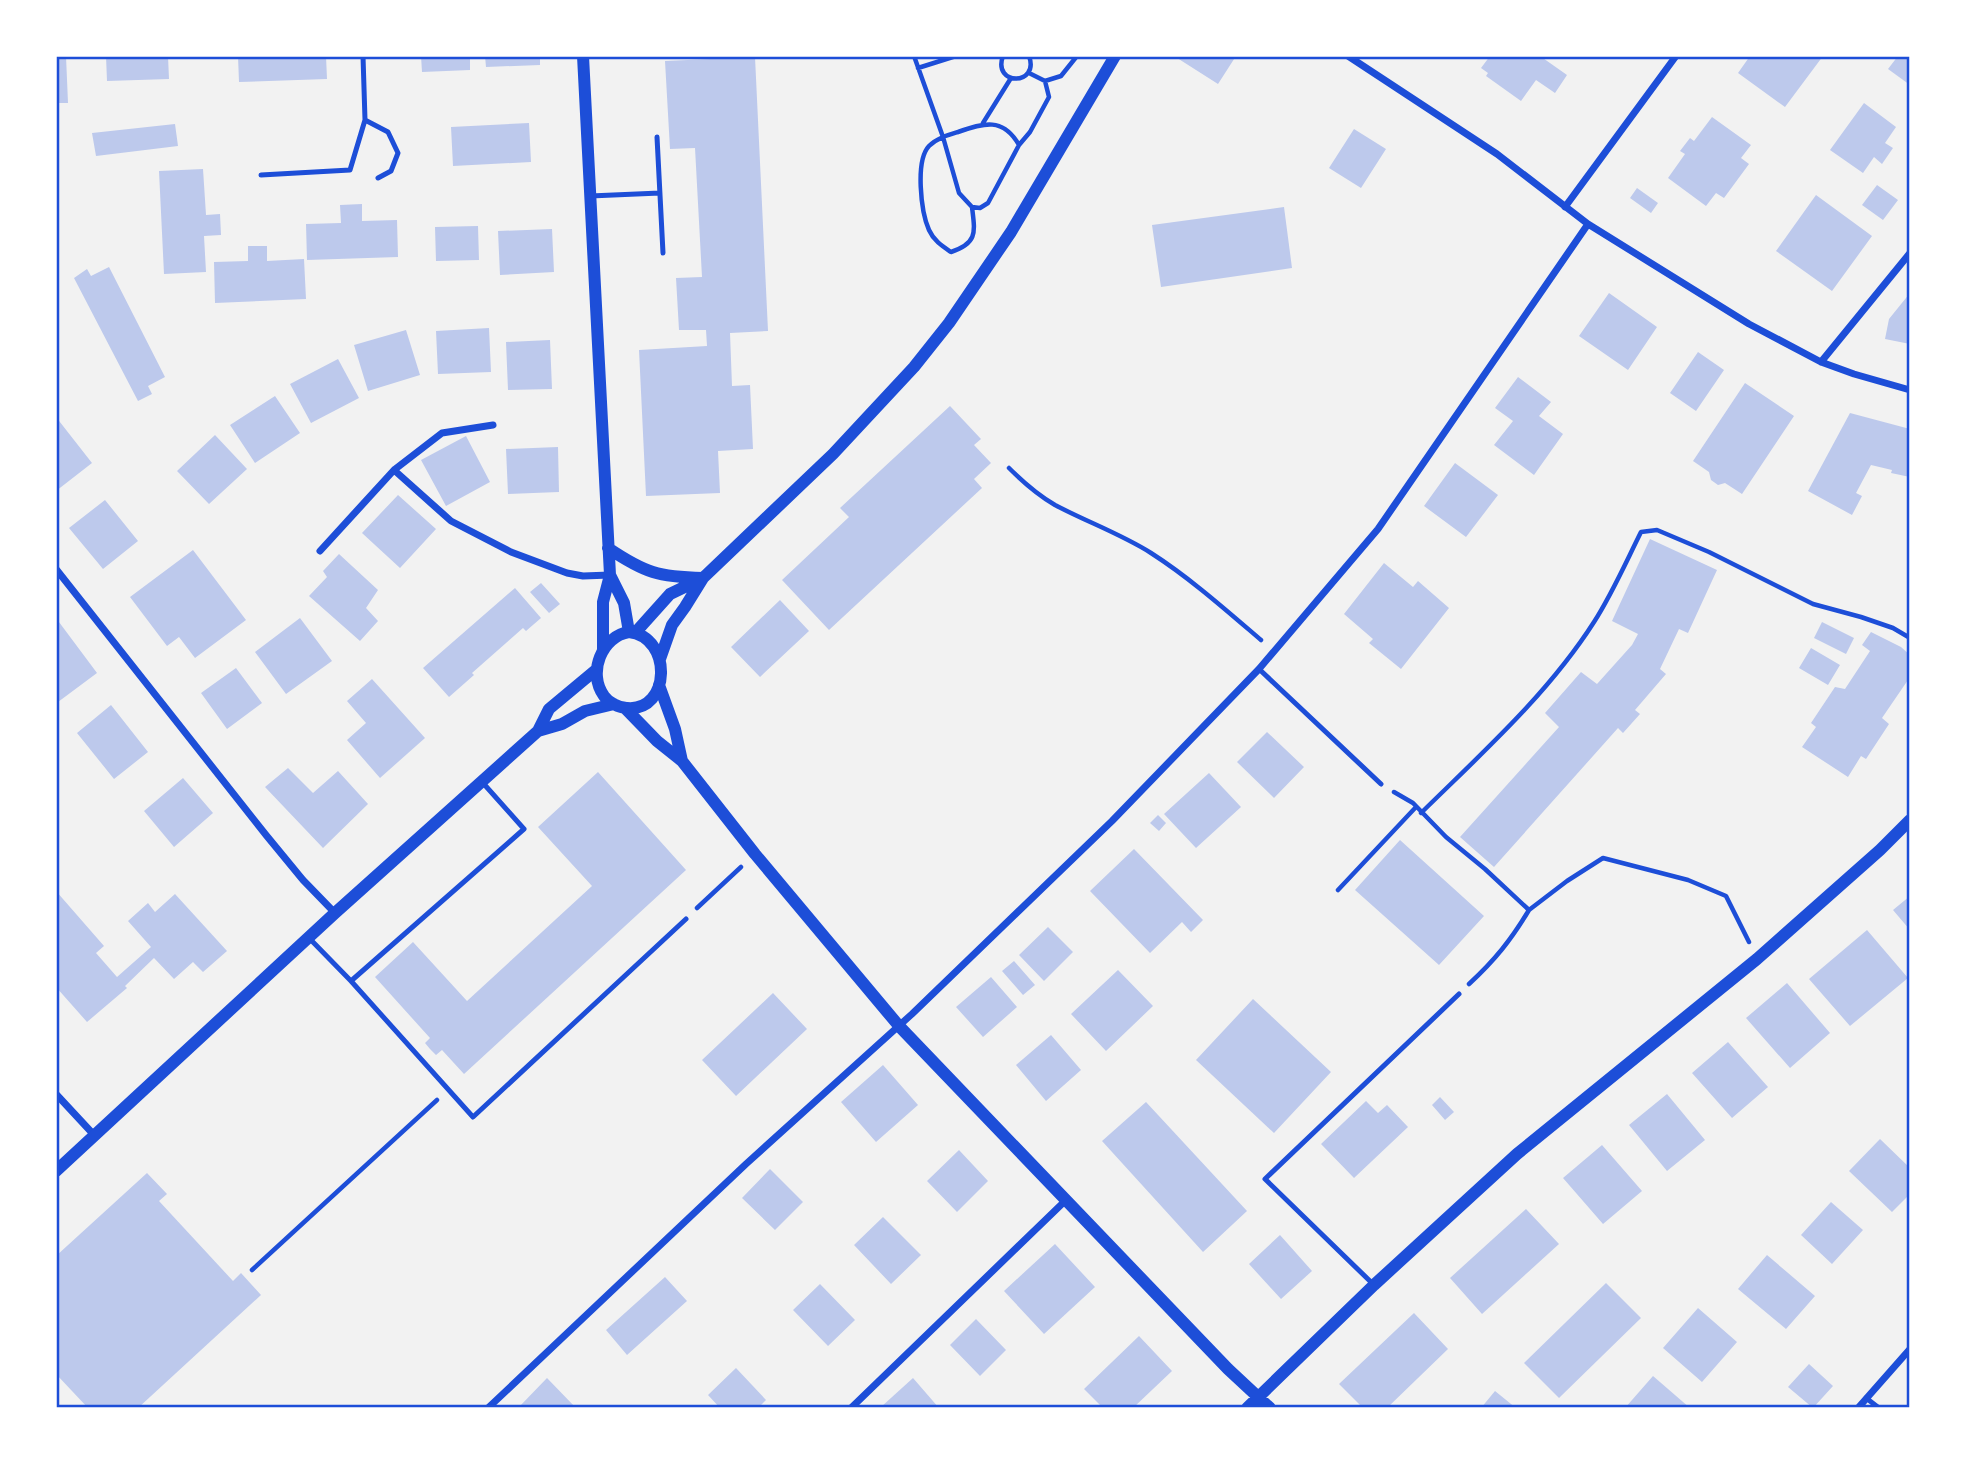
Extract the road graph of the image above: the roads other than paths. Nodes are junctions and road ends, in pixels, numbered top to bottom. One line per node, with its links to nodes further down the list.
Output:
1 (363, 56): 6 (lane)
2 (583, 56): 11 (street)
3 (1115, 56): 24 (street)
4 (1348, 56): 12 (street)
5 (1676, 56): 12 (street)
6 (365, 120): 8 (lane); 9 (lane)
7 (657, 137): 10 (lane)
8 (261, 176)
9 (378, 178)
10 (660, 193): 11 (lane); 14 (lane)
11 (590, 196): 20 (street)
12 (1565, 207): 13 (street)
13 (1588, 224): 16 (street); 29 (street)
14 (663, 253)
15 (1910, 253): 16 (street)
16 (1821, 362): 17 (street)
17 (1910, 390)
18 (493, 425): 19 (street)
19 (394, 470): 21 (street); 23 (street)
20 (608, 548): 23 (street); 24 (street)
21 (320, 551)
22 (56, 569): 37 (street)
23 (610, 575): 25 (street); 26 (street)
24 (703, 578): 25 (street); 27 (street)
25 (632, 633): 26 (street); 27 (street)
26 (603, 650): 28 (street)
27 (660, 659): 30 (street)
28 (597, 669): 31 (street); 32 (street)
29 (1259, 669): 35 (lane); 42 (street)
30 (659, 685): 31 (street); 33 (street)
31 (620, 706): 32 (street); 33 (street)
32 (538, 731): 34 (street)
33 (682, 761): 42 (street)
34 (482, 783): 37 (street); 40 (lane)
35 (1381, 784)
36 (1910, 820): 47 (street)
37 (335, 913): 39 (street)
38 (686, 919): 40 (lane)
39 (309, 938): 40 (lane); 44 (street)
40 (351, 981)
41 (1458, 994): 47 (lane)
42 (899, 1026): 46 (street); 51 (street)
43 (56, 1094): 44 (street)
44 (95, 1136): 45 (street)
45 (56, 1171)
46 (1065, 1201): 49 (street); 52 (street)
47 (1374, 1285): 49 (street)
48 (1910, 1349): 50 (street)
49 (1258, 1397): 53 (street); 54 (street)
50 (1866, 1398): 55 (street); 56 (lane)
51 (488, 1408)
52 (851, 1408)
53 (1247, 1408)
54 (1270, 1408)
55 (1858, 1408)
56 (1879, 1408)

